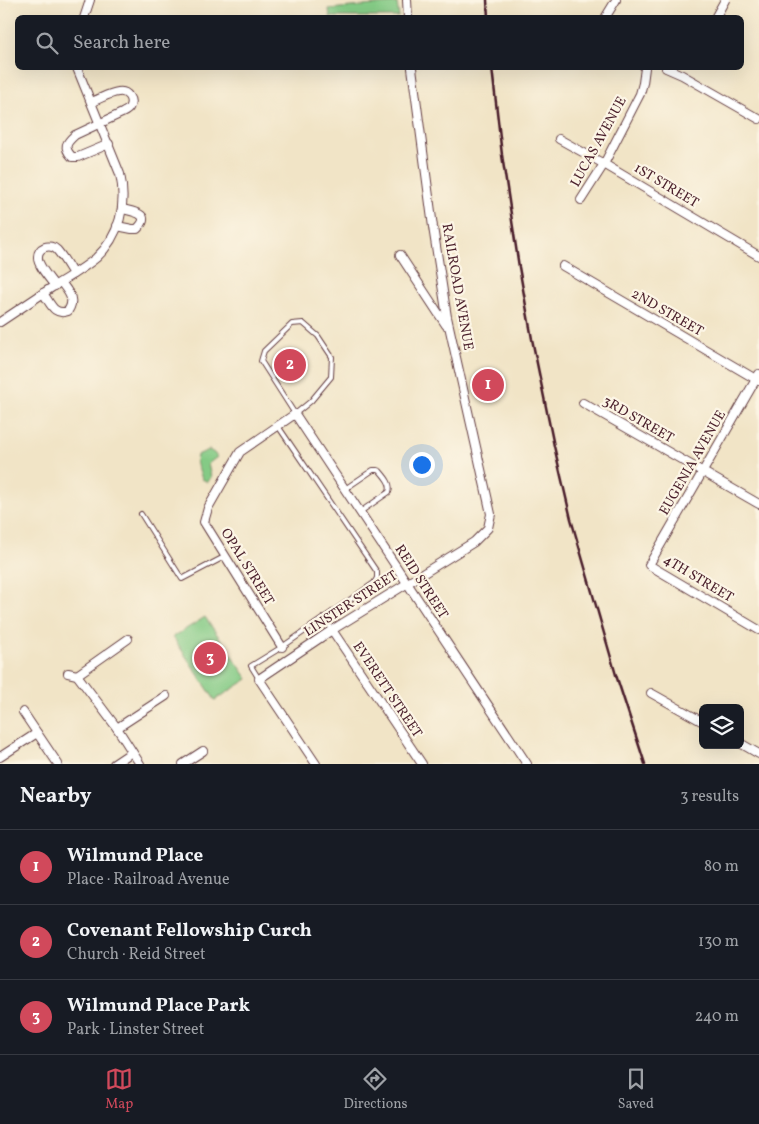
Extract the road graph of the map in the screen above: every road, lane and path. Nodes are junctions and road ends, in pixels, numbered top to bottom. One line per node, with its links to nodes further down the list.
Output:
1 (90, 0): 5 (street)
2 (407, 0): 6 (street)
3 (616, 0): 7 (street)
4 (726, 0): 8 (street)
5 (85, 15)
6 (408, 15)
7 (607, 15)
8 (717, 15)
9 (78, 70): 13 (street)
10 (412, 70): 29 (street, RAILROAD AVENUE)
11 (645, 70): 18 (street, LUCAS AVENUE)
12 (684, 71): 14 (street)
13 (91, 102): 15 (street); 15 (street)
14 (759, 119)
15 (100, 122): 17 (street); 17 (street)
16 (559, 139): 18 (street, 1ST STREET)
17 (108, 144): 20 (street)
18 (604, 164): 19 (street, LUCAS AVENUE); 23 (street, 1ST STREET)
19 (581, 200)
20 (122, 209): 21 (street); 21 (street)
21 (117, 226): 25 (street)
22 (400, 254): 29 (street)
23 (759, 256)
24 (563, 266): 30 (street, 2ND STREET)
25 (73, 274): 26 (street); 26 (street)
26 (58, 284): 27 (street); 27 (street)
27 (43, 293): 28 (street)
28 (0, 322)
29 (450, 331): 39 (street, RAILROAD AVENUE)
30 (758, 378): 34 (street, EUGENIA AVENUE)
31 (583, 403): 34 (street, 3RD STREET)
32 (295, 414): 32 (lane); 33 (street, OPAL STREET); 35 (street, REID STREET)
33 (278, 426): 40 (street, OPAL STREET); 43 (lane)
34 (702, 472): 36 (street, 3RD STREET); 41 (street, EUGENIA AVENUE)
35 (345, 489): 37 (street, REID STREET); 37 (lane)
36 (759, 504)
37 (360, 512): 42 (street, REID STREET)
38 (141, 514): 40 (lane)
39 (482, 534): 42 (street, LINSTER STREET)
40 (226, 556): 47 (street, OPAL STREET)
41 (649, 565): 45 (street, 4TH STREET)
42 (407, 583): 44 (street, LINSTER STREET); 68 (street, REID STREET)
43 (324, 617): 44 (lane); 47 (lane)
44 (332, 630): 50 (street, LINSTER STREET); 67 (street, EVERETT STREET)
45 (759, 630)
46 (128, 639): 49 (street)
47 (282, 647): 50 (lane)
48 (68, 673): 49 (street)
49 (77, 675): 55 (street)
50 (259, 679): 66 (street)
51 (651, 693): 54 (street)
52 (166, 696): 55 (street)
53 (22, 712): 56 (street)
54 (699, 720)
55 (118, 728): 59 (street)
56 (37, 733): 61 (street); 62 (street)
57 (744, 745): 60 (street)
58 (203, 751): 65 (street)
59 (132, 752): 63 (street); 64 (street)
60 (759, 754)
61 (0, 757)
62 (58, 764)
63 (114, 764)
64 (140, 764)
65 (183, 764)
66 (316, 764)
67 (422, 764)
68 (526, 764)

